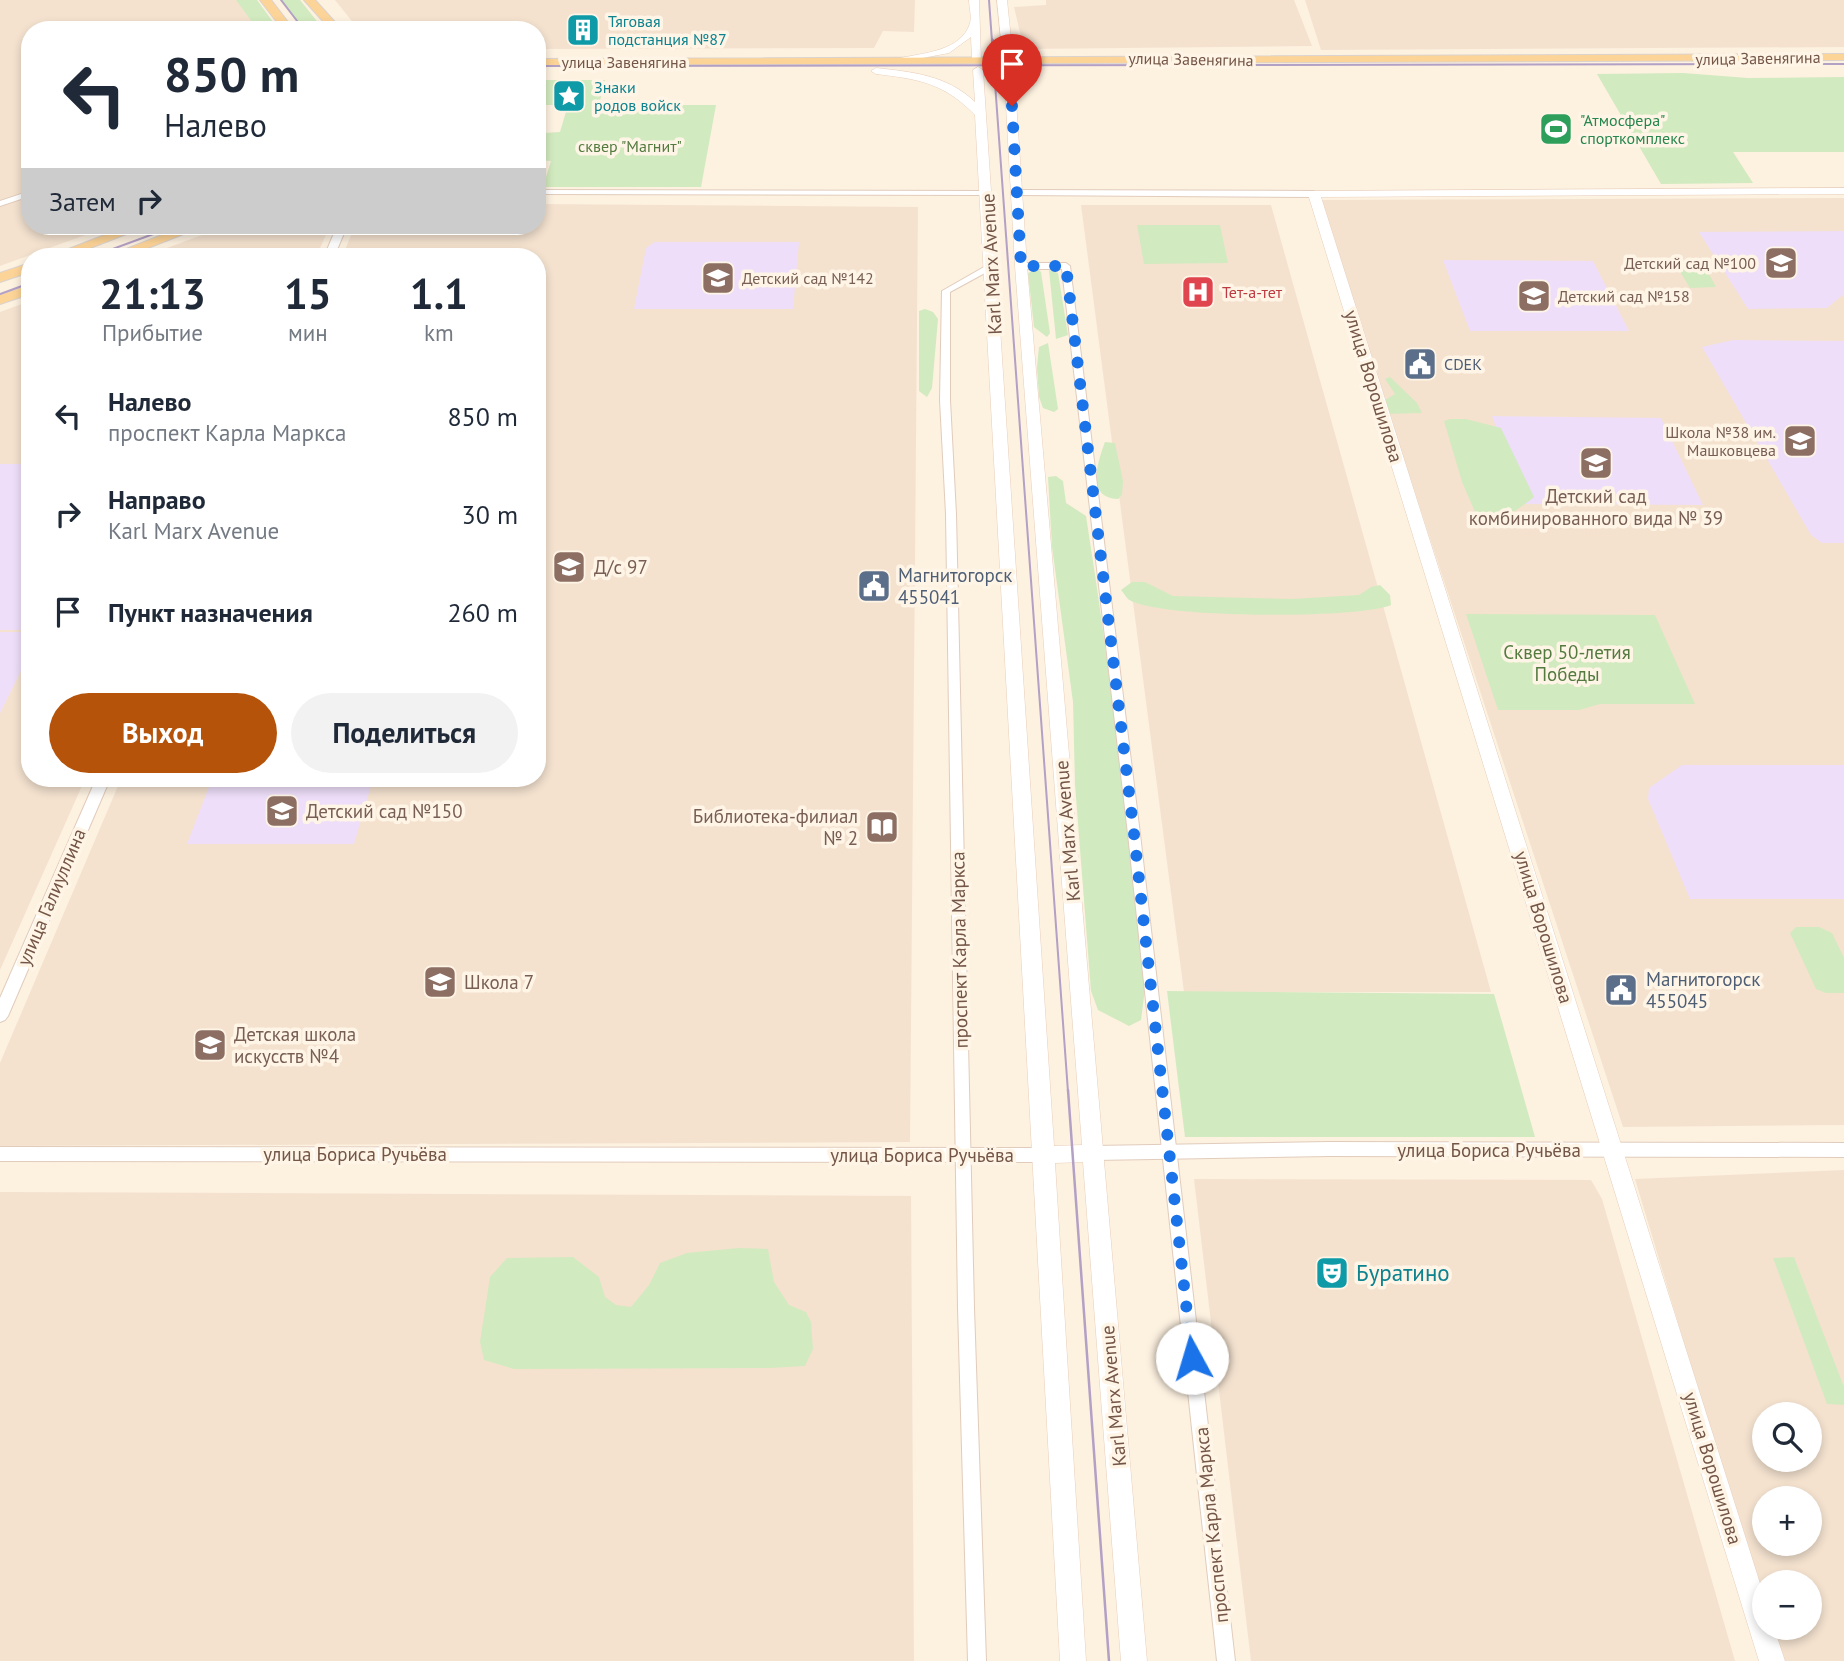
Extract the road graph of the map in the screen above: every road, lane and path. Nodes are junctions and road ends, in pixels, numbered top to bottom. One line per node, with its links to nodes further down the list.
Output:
1 (265, 0): 5 (main road)
2 (309, 0): 6 (main road)
3 (974, 0): 7 (main road, Karl Marx Avenue)
4 (1002, 0): 12 (main road, Karl Marx Avenue)
5 (282, 21)
6 (329, 21)
7 (975, 23): 9 (main road); 11 (main road, Karl Marx Avenue)
8 (1844, 57): 12 (main road, улица Завенягина)
9 (905, 60): 10 (main road, улица Завенягина); 11 (main road, улица Завенягина)
10 (546, 62)
11 (977, 64): 12 (main road, улица Завенягина); 15 (main road, улица Завенягина); 16 (main road, Karl Marx Avenue)
12 (1009, 64): 13 (main road, улица Завенягина); 20 (main road, Karl Marx Avenue)
13 (1844, 69)
14 (546, 70): 15 (main road, улица Завенягина)
15 (877, 71): 16 (main road)
16 (981, 114): 19 (main road, Karl Marx Avenue)
17 (1844, 191): 21 (main road)
18 (546, 192): 19 (street)
19 (987, 193): 28 (main road, Karl Marx Avenue)
20 (1015, 193): 21 (street); 29 (main road, Karl Marx Avenue)
21 (1314, 194): 36 (main road, улица Ворошилова)
22 (21, 196): 23 (street)
23 (0, 204)
24 (115, 235): 26 (main road)
25 (173, 235): 27 (main road)
26 (80, 248)
27 (137, 248)
28 (991, 266): 41 (main road, Karl Marx Avenue); 42 (street, проспект Карла Маркса)
29 (1021, 266): 38 (street, проспект Карла Маркса); 39 (main road, Karl Marx Avenue)
30 (21, 270): 31 (main road)
31 (0, 278)
32 (21, 292): 33 (main road)
33 (0, 300)
34 (100, 787): 35 (street, улица Галиуллина)
35 (0, 1016)
36 (1615, 1150): 37 (street, улица Бориса Ручьёва); 38 (street, улица Бориса Ручьёва); 47 (main road, улица Ворошилова)
37 (1844, 1150)
38 (1170, 1151): 39 (street, улица Бориса Ручьёва); 46 (street, проспект Карла Маркса)
39 (1094, 1153): 41 (main road, улица Бориса Ручьёва); 45 (main road, Karl Marx Avenue)
40 (0, 1154): 42 (street, улица Бориса Ручьёва)
41 (1044, 1154): 42 (street, улица Бориса Ручьёва); 44 (main road, Karl Marx Avenue)
42 (963, 1156): 43 (street, проспект Карла Маркса)
43 (976, 1661)
44 (1073, 1661)
45 (1134, 1661)
46 (1226, 1661)
47 (1772, 1661)

